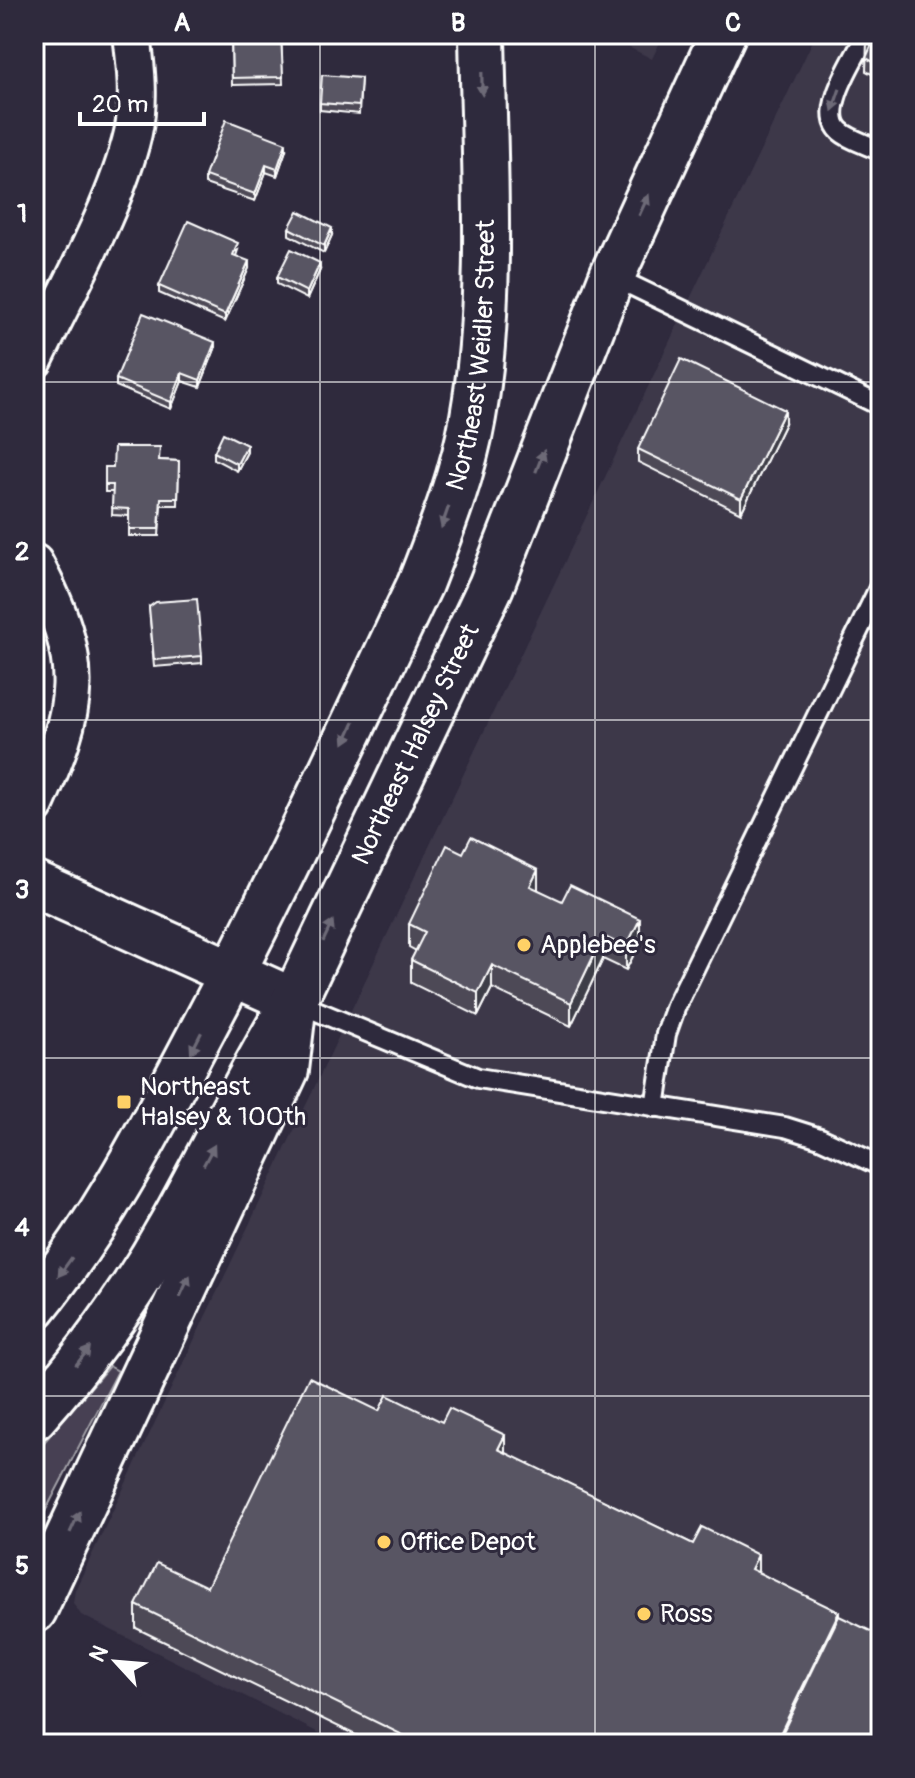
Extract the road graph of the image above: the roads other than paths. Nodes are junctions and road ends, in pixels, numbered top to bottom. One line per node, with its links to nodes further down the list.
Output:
1 (132, 34): 7 (street)
2 (482, 34): 13 (main road, Northeast Weidler Street, one-way to 13)
3 (723, 34): 6 (main road, Northeast Halsey Street, one-way to 3)
4 (867, 34): 5 (lane, one-way to 5)
5 (874, 148)
6 (612, 276): 8 (lane); 14 (main road, Northeast Halsey Street, one-way to 6)
7 (34, 360)
8 (881, 406)
9 (34, 563): 11 (street)
10 (881, 584): 15 (lane)
11 (34, 807)
12 (34, 884): 13 (main road)
13 (233, 974): 14 (main road); 17 (main road, one-way to 17)
14 (294, 1001): 15 (lane); 18 (main road, Northeast Halsey Street, one-way to 14); 19 (main road, one-way to 14)
15 (655, 1107): 16 (lane)
16 (881, 1166)
17 (34, 1307)
18 (34, 1417)
19 (34, 1610)

